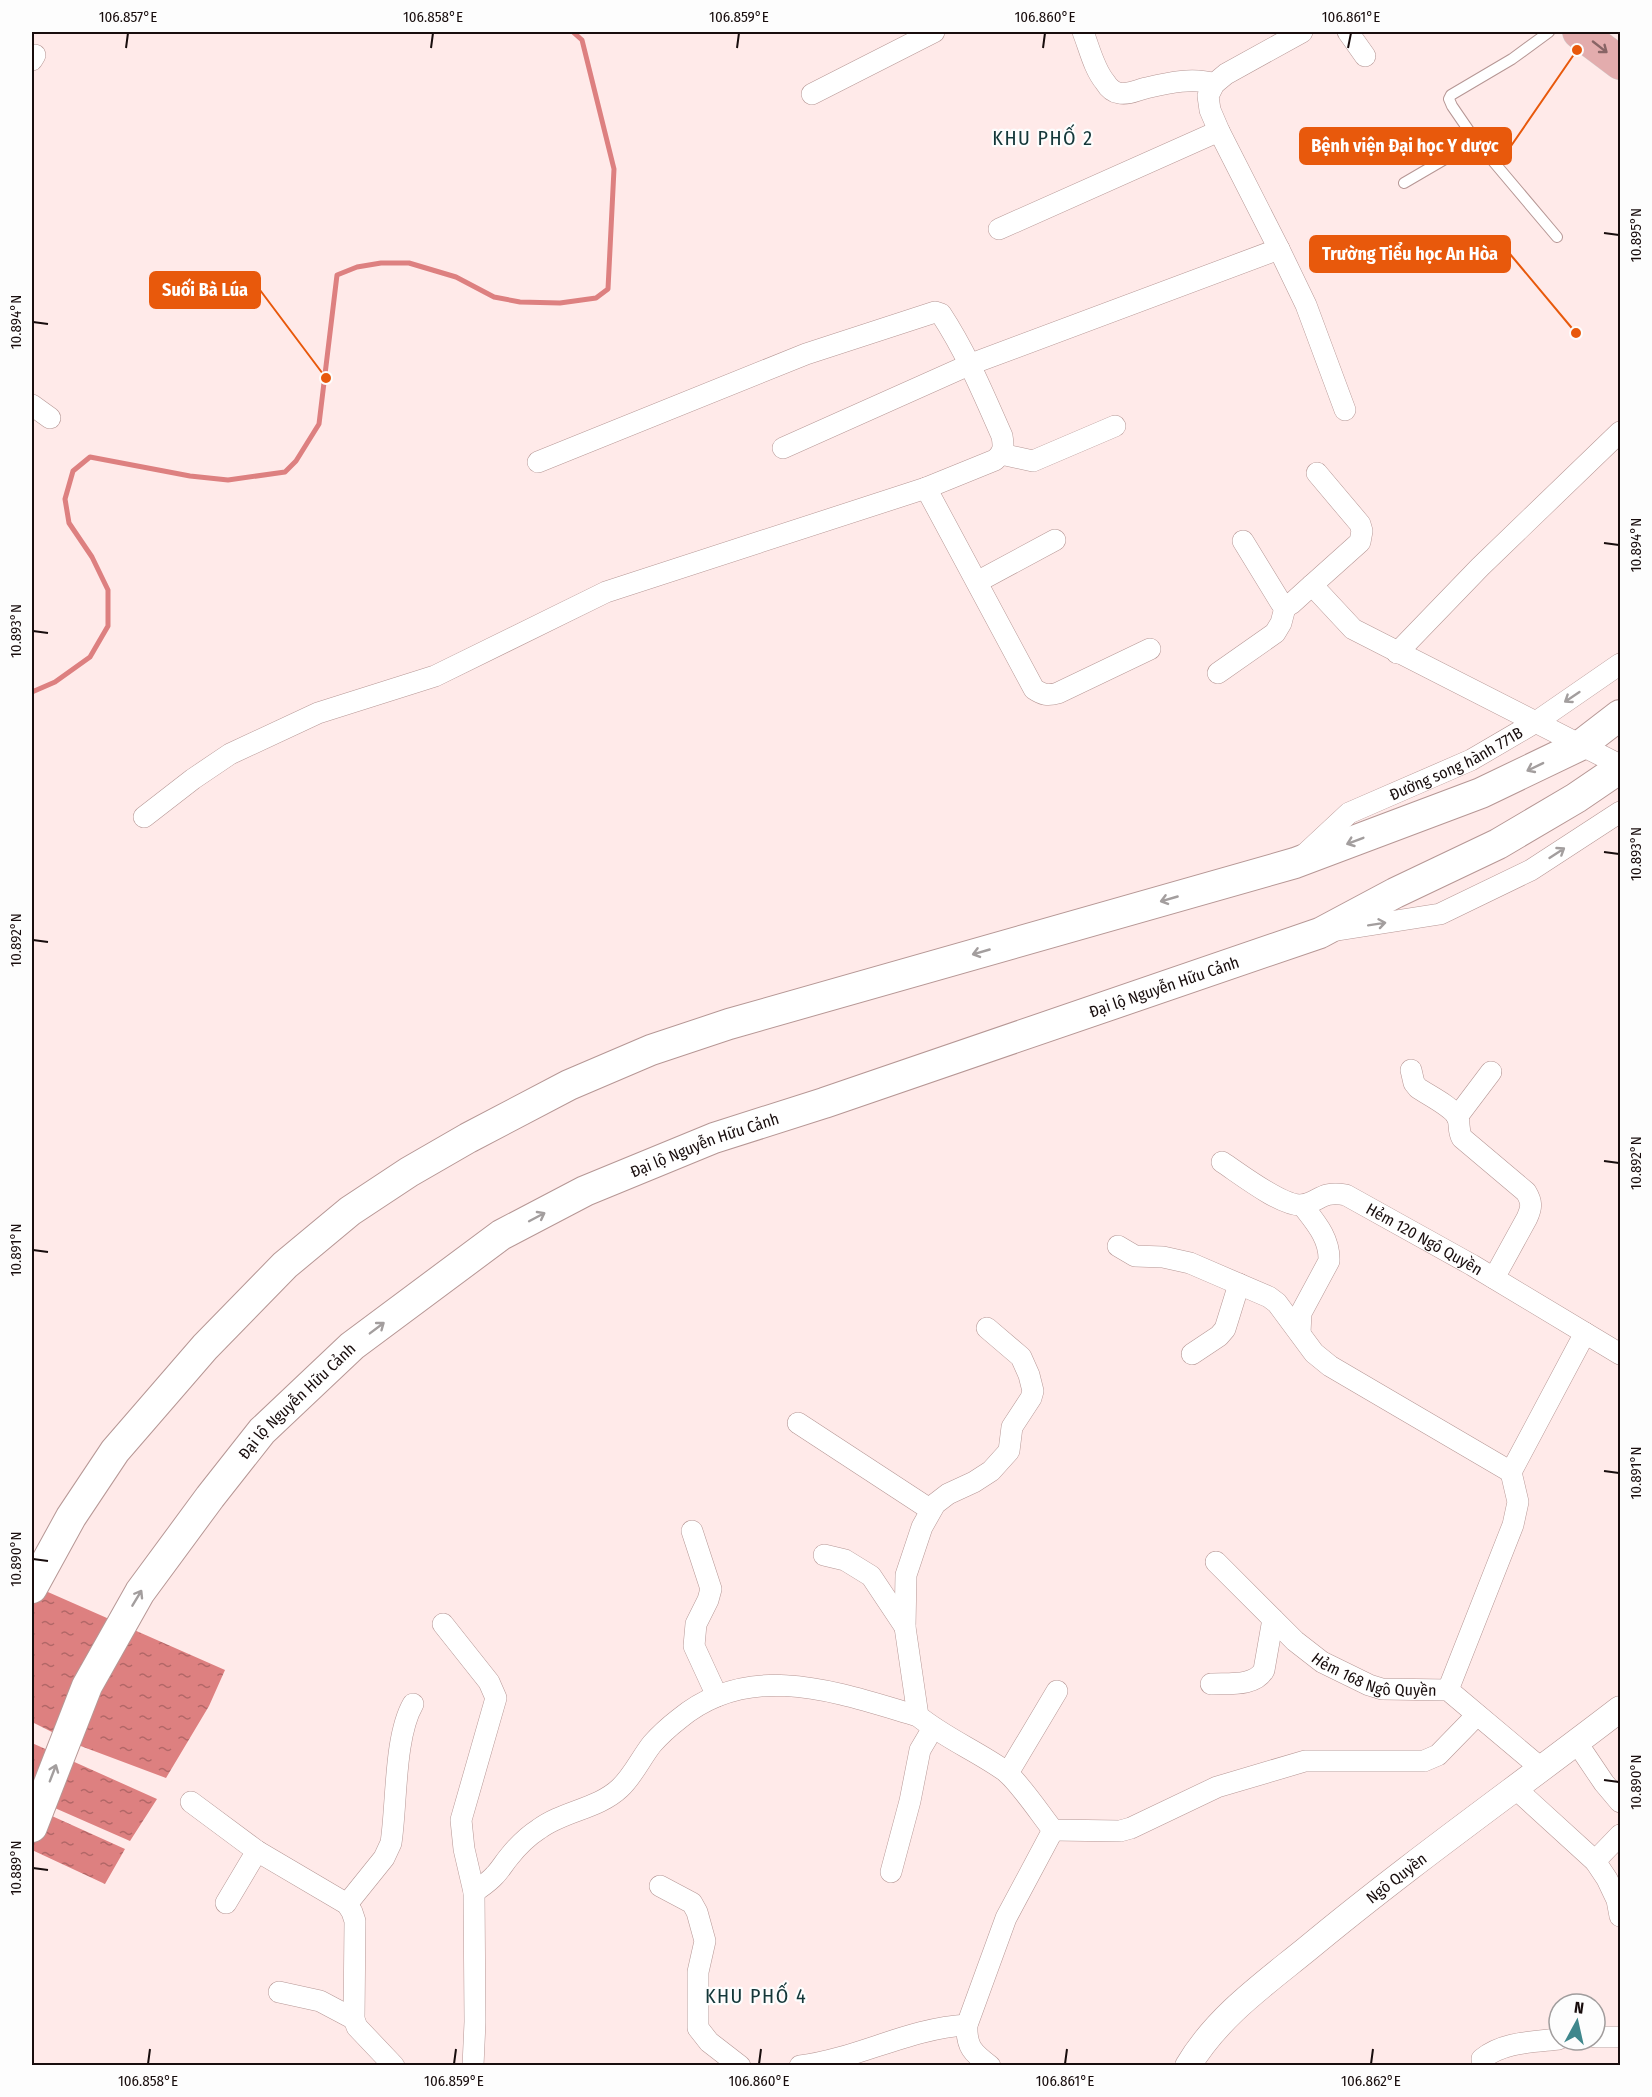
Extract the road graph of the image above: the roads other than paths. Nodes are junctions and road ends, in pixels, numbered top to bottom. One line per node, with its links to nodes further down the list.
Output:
1 (934, 32): 10 (street)
2 (1083, 32): 9 (street)
3 (1302, 32): 9 (street)
4 (1348, 32): 7 (street)
5 (1549, 32): 12 (lane)
6 (1579, 32): 8 (main road, one-way to 8)
7 (1365, 56)
8 (1620, 63)
9 (1214, 84): 11 (street)
10 (812, 94)
11 (1219, 131): 14 (street); 16 (street)
12 (1476, 141): 13 (lane); 15 (lane)
13 (1404, 183)
14 (999, 229)
15 (1557, 237)
16 (1279, 249): 17 (street); 19 (street)
17 (971, 364): 23 (street); 24 (street); 25 (street)
18 (32, 405): 20 (street)
19 (1345, 410)
20 (50, 418)
21 (1115, 426): 24 (street)
22 (1620, 432): 34 (street)
23 (783, 448)
24 (1001, 454): 27 (street)
25 (538, 462)
26 (1317, 473): 31 (street)
27 (926, 488): 30 (street); 42 (street)
28 (1056, 540): 30 (street)
29 (1243, 541): 32 (street)
30 (977, 582): 33 (street)
31 (1312, 585): 32 (street); 34 (street)
32 (1286, 604): 36 (street)
33 (1150, 649)
34 (1397, 653): 38 (street)
35 (1620, 664): 38 (street, Đường song hành 771B, one-way to 38)
36 (1218, 673)
37 (1620, 715): 39 (main road)
38 (1536, 722): 39 (street); 43 (street, Đường song hành 771B)
39 (1581, 745): 40 (street); 43 (main road, one-way to 43)
40 (1620, 767): 44 (main road, Đại lộ Nguyễn Hữu Cảnh)
41 (1620, 812): 44 (street, one-way to 41)
42 (144, 816)
43 (1295, 863): 64 (main road, one-way to 64)
44 (1320, 933): 82 (main road, Đại lộ Nguyễn Hữu Cảnh, one-way to 44)
45 (1412, 1070): 47 (street)
46 (1491, 1072): 47 (street)
47 (1457, 1117): 51 (street)
48 (1222, 1162): 49 (street)
49 (1302, 1205): 51 (street, Hẻm 120 Ngô Quyền); 54 (street)
50 (1118, 1246): 52 (street)
51 (1494, 1278): 55 (street, Hẻm 120 Ngô Quyền)
52 (1239, 1284): 54 (street); 56 (street)
53 (987, 1328): 60 (street)
54 (1300, 1333): 59 (street)
55 (1585, 1333): 57 (street, Hẻm 120 Ngô Quyền); 59 (street)
56 (1192, 1354)
57 (1620, 1354)
58 (798, 1423): 60 (street)
59 (1511, 1472): 69 (street)
60 (931, 1510): 67 (street)
61 (693, 1531): 71 (street)
62 (824, 1556): 67 (street)
63 (1216, 1562): 65 (street, Hẻm 168 Ngô Quyền)
64 (32, 1588)
65 (1273, 1618): 68 (street); 69 (street, Hẻm 168 Ngô Quyền)
66 (443, 1624): 89 (street)
67 (905, 1627): 75 (street)
68 (1211, 1684)
69 (1449, 1690): 74 (street, Hẻm 168 Ngô Quyền)
70 (1057, 1691): 78 (street)
71 (717, 1696): 75 (street); 89 (street)
72 (412, 1704): 91 (street)
73 (1620, 1709): 76 (street, Ngô Quyền)
74 (1477, 1715): 77 (street, Hẻm 168 Ngô Quyền); 83 (street)
75 (925, 1722): 78 (street); 87 (street)
76 (1576, 1743): 77 (street, Ngô Quyền); 81 (street)
77 (1542, 1769): 79 (street, Ngô Quyền)
78 (1008, 1773): 83 (street)
79 (1516, 1788): 86 (street); 102 (street, Ngô Quyền)
80 (191, 1802): 85 (street)
81 (1620, 1802)
82 (32, 1827)
83 (1053, 1830): 95 (street)
84 (1620, 1835): 86 (street)
85 (257, 1851): 90 (street); 91 (street)
86 (1595, 1862): 92 (street)
87 (891, 1872)
88 (660, 1886): 100 (street)
89 (474, 1892): 99 (street)
90 (226, 1903)
91 (347, 1904): 94 (street)
92 (1620, 1916)
93 (279, 1992): 94 (street)
94 (354, 2019): 98 (street)
95 (967, 2025): 97 (street); 101 (street)
96 (1547, 2040): 103 (street)
97 (979, 2062)
98 (394, 2066)
99 (473, 2066)
100 (740, 2066)
101 (800, 2066)
102 (1188, 2066)
103 (1483, 2066)

